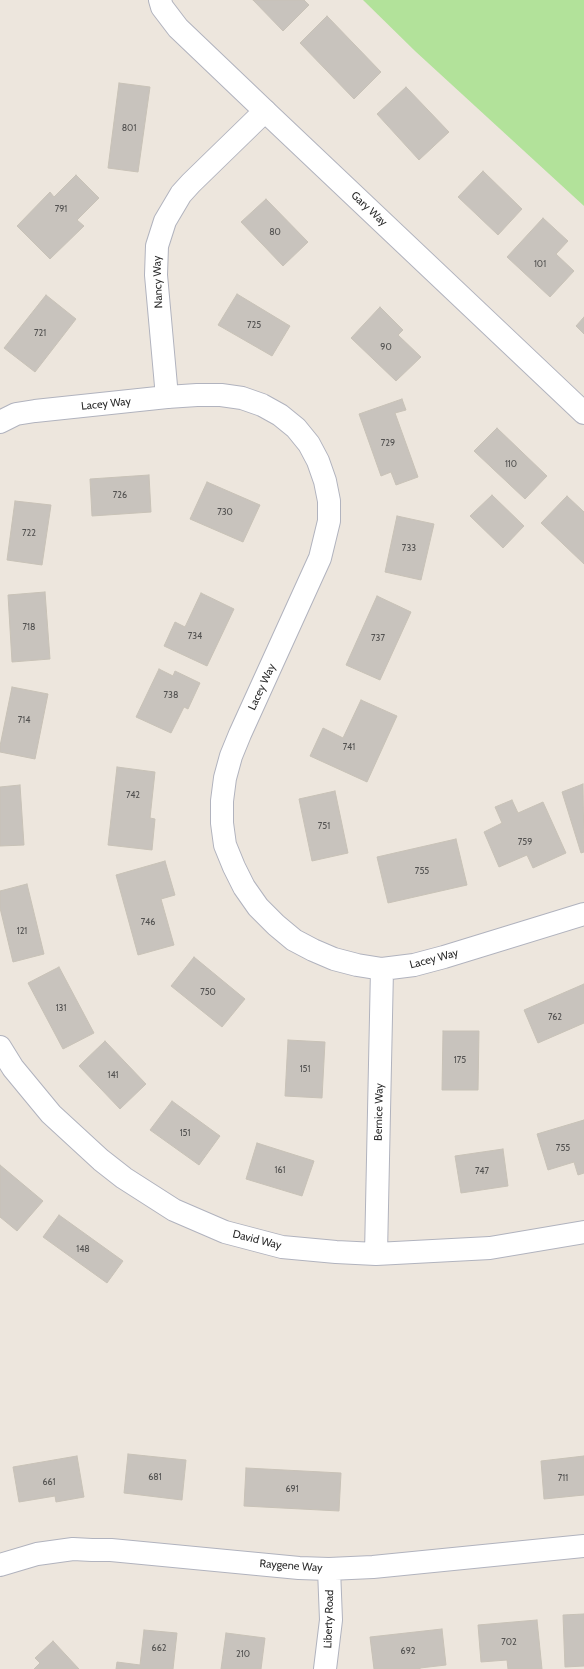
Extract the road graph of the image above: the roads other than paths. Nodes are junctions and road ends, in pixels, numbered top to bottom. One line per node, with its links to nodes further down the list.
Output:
1 (160, 0): 2 (street, Gary Way)
2 (265, 111): 3 (street, Nancy Way); 4 (street, Gary Way)
3 (167, 397): 5 (street, Lacey Way); 7 (street, Lacey Way)
4 (584, 413)
5 (0, 422)
6 (584, 914): 7 (street, Lacey Way)
7 (382, 969): 10 (street, Bernice Way)
8 (0, 1047): 10 (street, David Way)
9 (584, 1232): 10 (street, David Way)
10 (376, 1254)
11 (584, 1546): 13 (street, Raygene Way)
12 (0, 1565): 13 (street, Raygene Way)
13 (329, 1569): 14 (street, Liberty Road)
14 (326, 1669)

